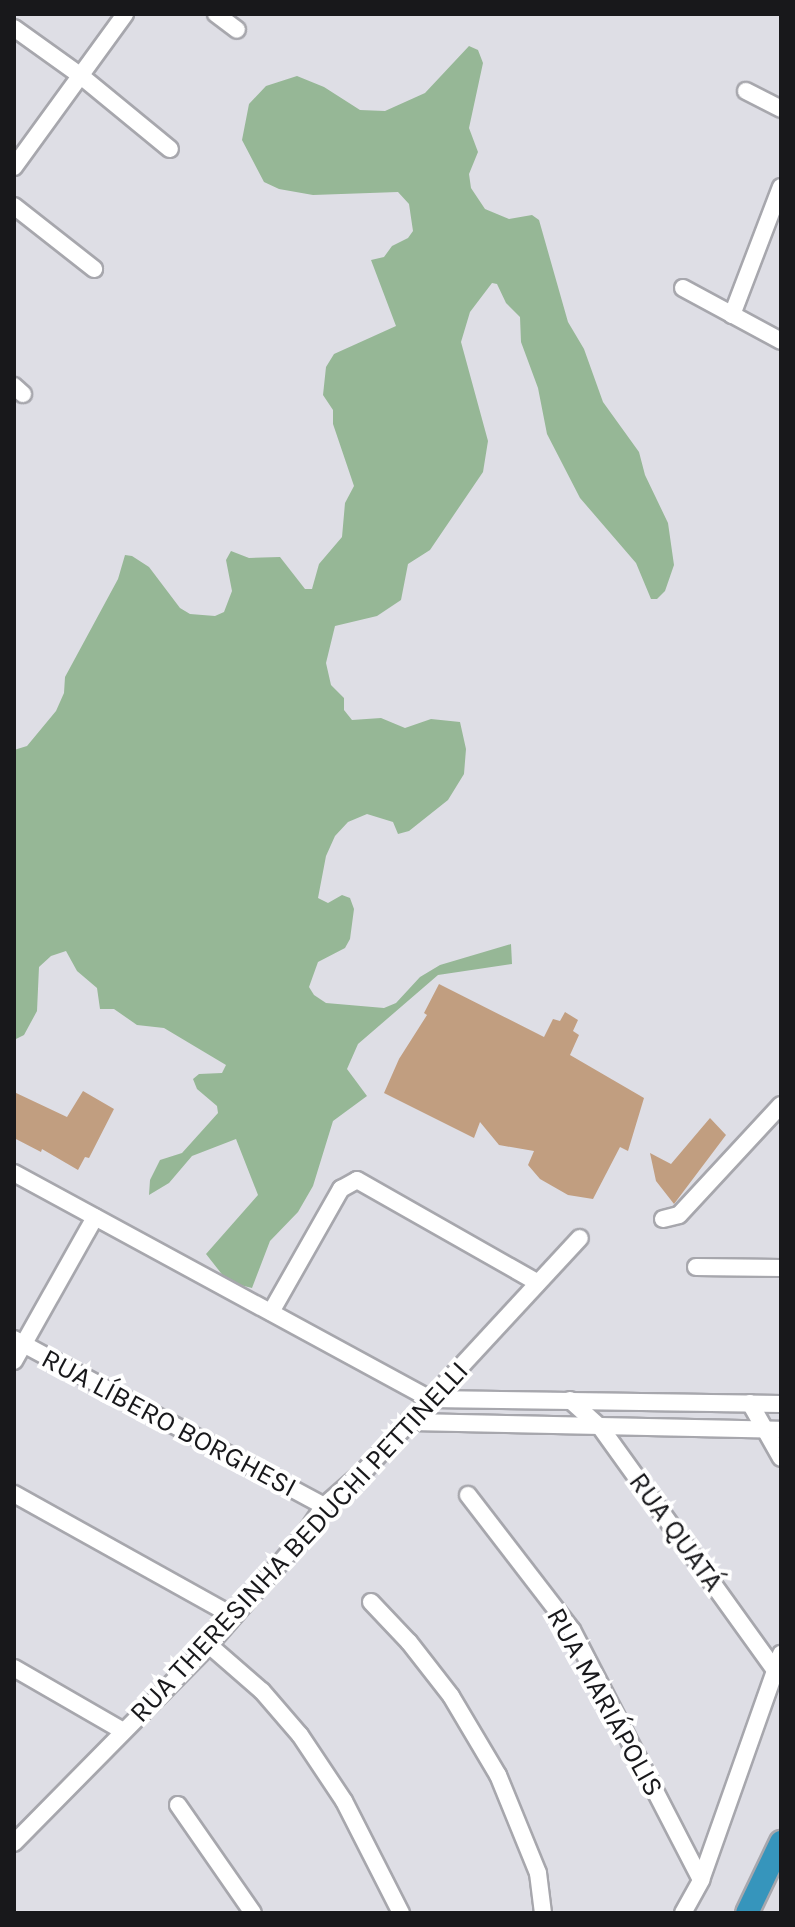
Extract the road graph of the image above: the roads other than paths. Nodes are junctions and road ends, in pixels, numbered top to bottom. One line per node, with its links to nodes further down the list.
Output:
1 (125, 14): 5 (street)
2 (216, 14): 4 (street)
3 (14, 28): 5 (street)
4 (237, 30)
5 (81, 76): 8 (street); 9 (street)
6 (746, 91): 7 (street)
7 (781, 109)
8 (170, 149)
9 (14, 167)
10 (781, 187): 14 (street)
11 (14, 206): 12 (street)
12 (94, 269)
13 (683, 288): 14 (street)
14 (732, 315): 15 (street)
15 (781, 341)
16 (781, 1105): 19 (street)
17 (14, 1173): 18 (street)
18 (95, 1217): 24 (street); 25 (street)
19 (663, 1219)
20 (580, 1238): 23 (street, RUA THERESINHA BEDUCHI PETTINELLI)
21 (696, 1267): 22 (street)
22 (781, 1268)
23 (538, 1283): 24 (street); 27 (street, RUA THERESINHA BEDUCHI PETTINELLI)
24 (271, 1312): 27 (street)
25 (19, 1342): 26 (street); 37 (street, RUA LÍBERO BORGHESI)
26 (14, 1361)
27 (431, 1399): 28 (street); 31 (street, RUA THERESINHA BEDUCHI PETTINELLI)
28 (570, 1400): 29 (street); 32 (street, RUA QUATÁ)
29 (750, 1403): 30 (street); 33 (street)
30 (781, 1404)
31 (408, 1422): 32 (street); 37 (street, RUA THERESINHA BEDUCHI PETTINELLI)
32 (601, 1428): 33 (street); 41 (street, RUA QUATÁ)
33 (773, 1430): 34 (street)
34 (781, 1458)
35 (14, 1494): 39 (street)
36 (468, 1495): 47 (street, RUA MARIÁPOLIS)
37 (324, 1506): 39 (street, RUA THERESINHA BEDUCHI PETTINELLI)
38 (371, 1602): 50 (street)
39 (231, 1615): 40 (street, RUA THERESINHA BEDUCHI PETTINELLI)
40 (209, 1645): 43 (street, RUA THERESINHA BEDUCHI PETTINELLI); 49 (street)
41 (778, 1662): 47 (street)
42 (14, 1668): 43 (street)
43 (123, 1731): 45 (street, RUA THERESINHA BEDUCHI PETTINELLI)
44 (178, 1805): 48 (street)
45 (17, 1835)
46 (781, 1842): 52 (highway)
47 (701, 1880): 51 (street)
48 (253, 1913)
49 (401, 1913)
50 (543, 1913)
51 (683, 1913)
52 (747, 1913)

